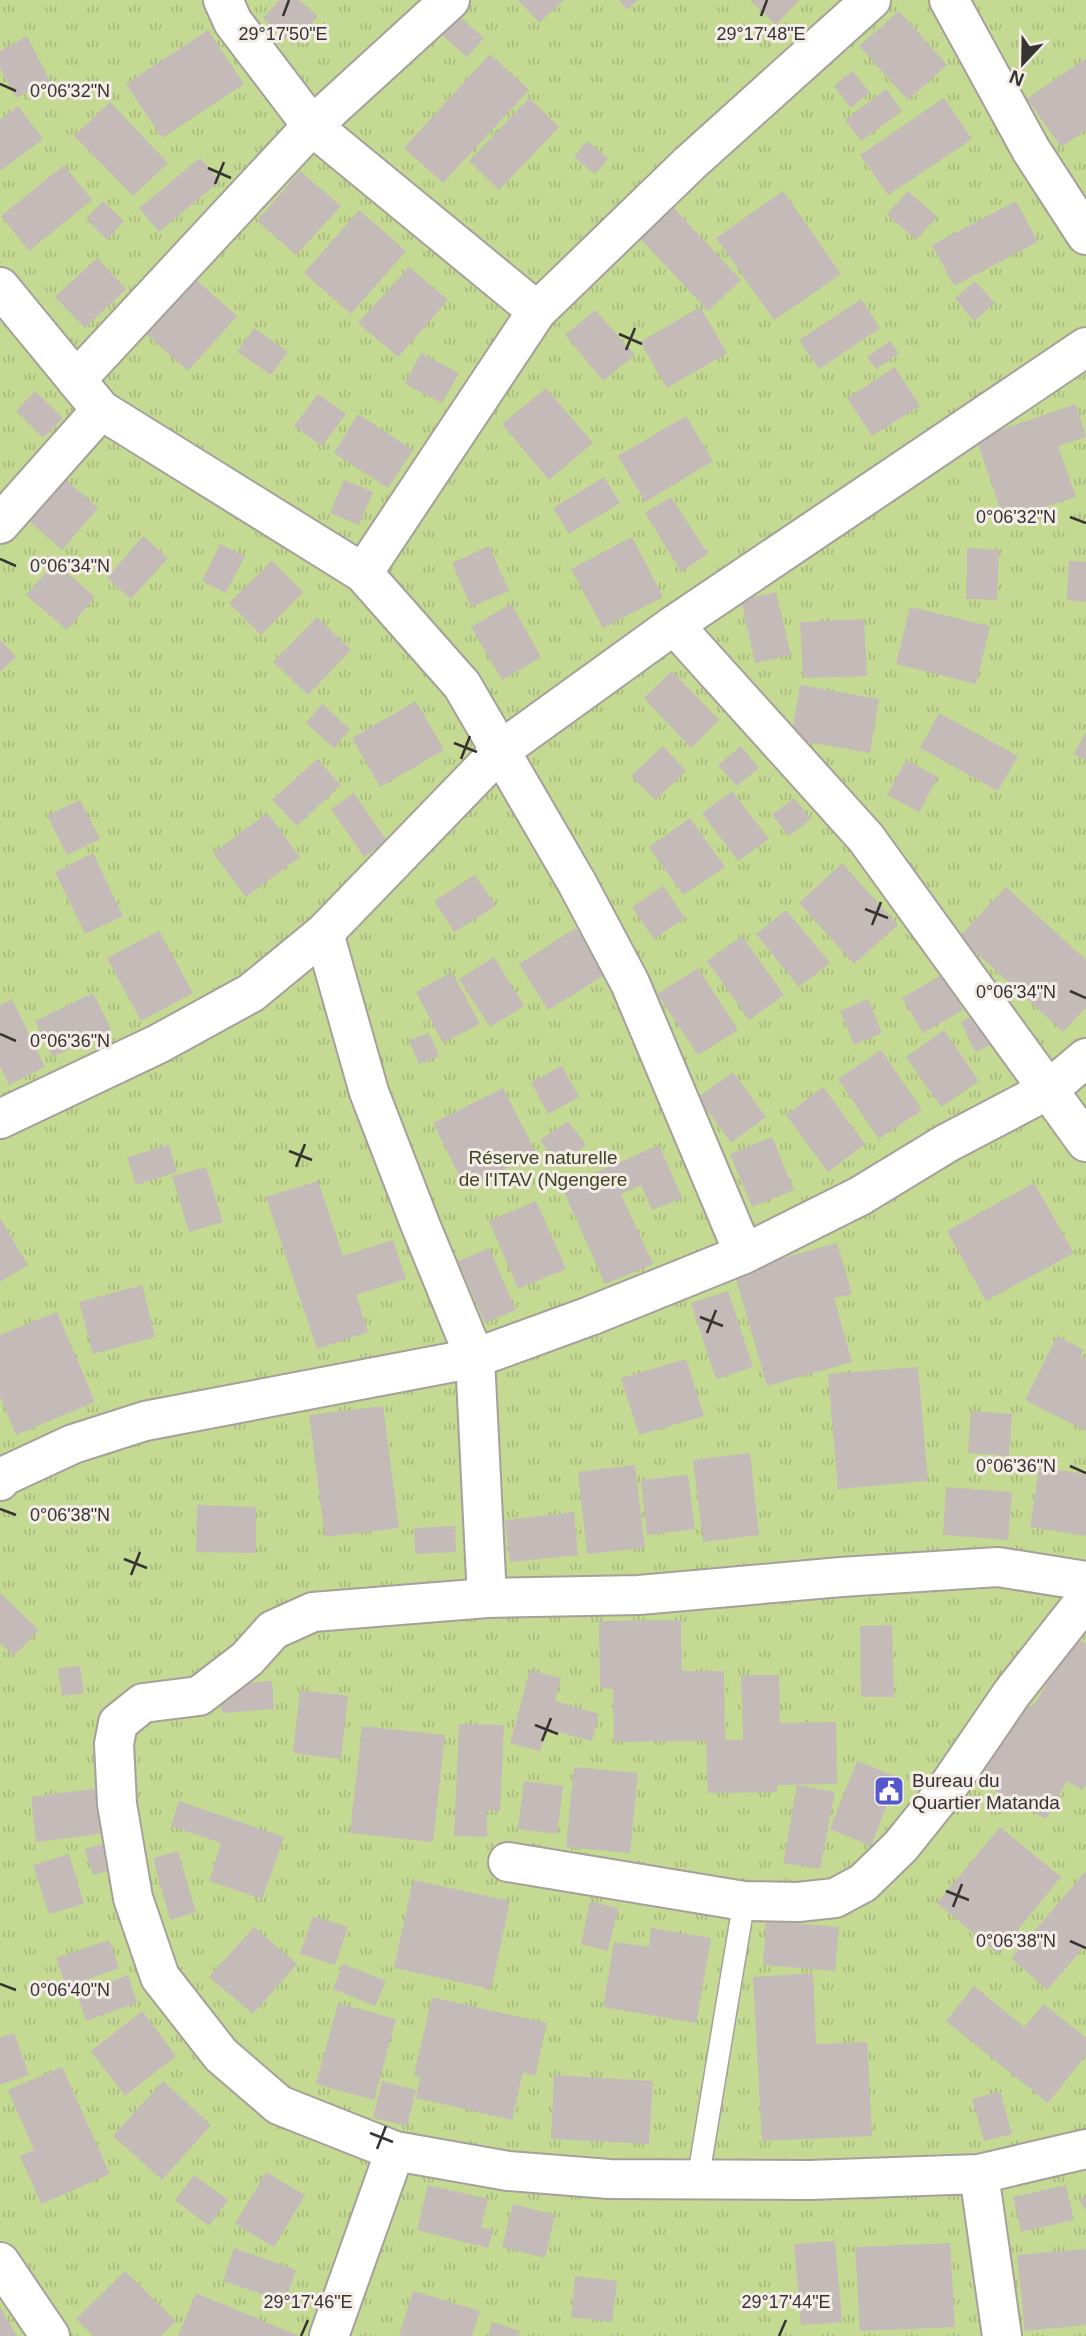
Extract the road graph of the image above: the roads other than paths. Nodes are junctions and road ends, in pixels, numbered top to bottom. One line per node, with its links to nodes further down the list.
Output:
1 (223, 0): 5 (street)
2 (450, 0): 5 (street)
3 (871, 0): 8 (street)
4 (948, 0): 6 (street)
5 (312, 126): 8 (street); 10 (street)
6 (1086, 235)
7 (0, 287): 10 (street)
8 (537, 311): 13 (street)
9 (1086, 347): 14 (street)
10 (76, 380): 11 (street)
11 (102, 410): 12 (street); 13 (street)
12 (0, 524)
13 (363, 573): 15 (street)
14 (674, 625): 15 (street); 18 (street)
15 (501, 750): 16 (street); 21 (street)
16 (324, 933): 19 (street); 22 (street)
17 (1086, 1058): 18 (street)
18 (1048, 1090): 20 (street); 21 (street)
19 (0, 1119)
20 (1086, 1142)
21 (744, 1254): 22 (street)
22 (475, 1357): 23 (street); 25 (street)
23 (0, 1480)
24 (1086, 1581): 25 (street)
25 (487, 1598): 30 (street)
26 (1086, 1599): 28 (street)
27 (508, 1863): 28 (street)
28 (744, 1901): 32 (lane)
29 (1086, 2149): 31 (street)
30 (395, 2151): 32 (street); 35 (street)
31 (979, 2174): 32 (street); 36 (street)
32 (698, 2179)
33 (1, 2266): 34 (street)
34 (50, 2336)
35 (328, 2336)
36 (1002, 2336)

